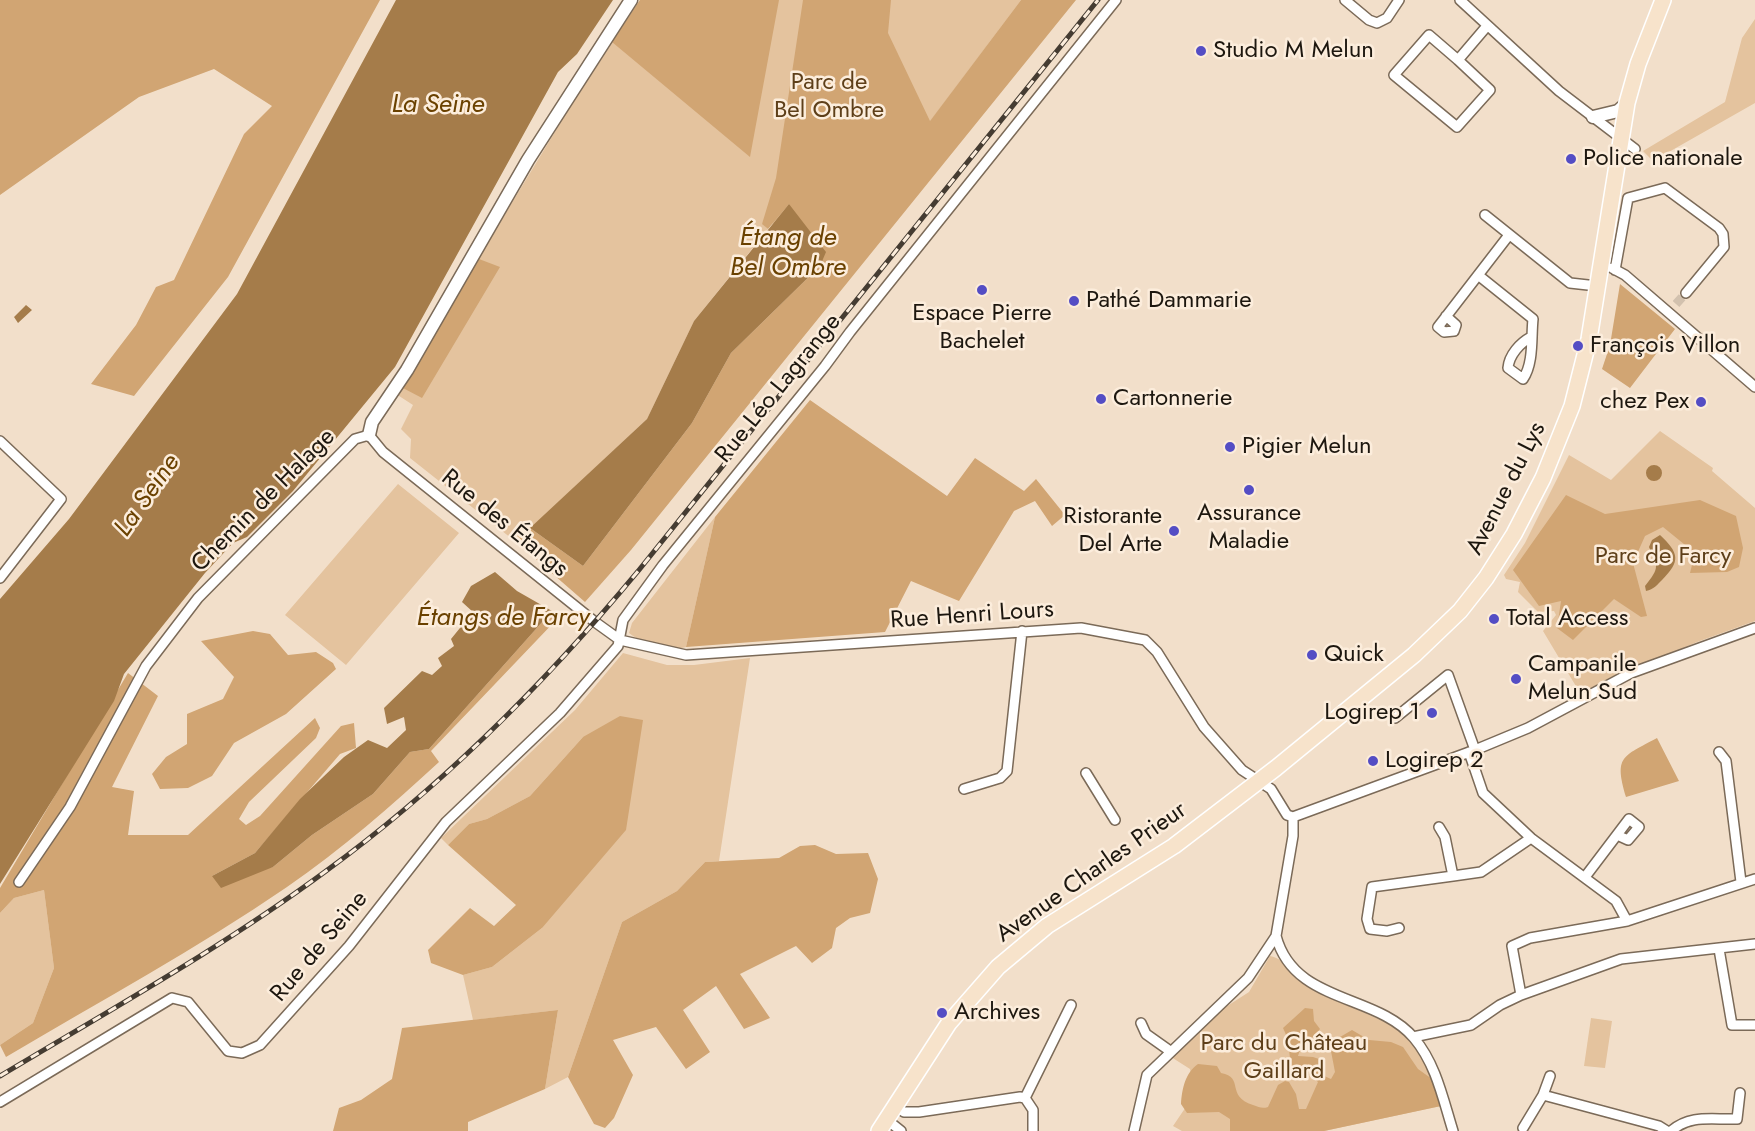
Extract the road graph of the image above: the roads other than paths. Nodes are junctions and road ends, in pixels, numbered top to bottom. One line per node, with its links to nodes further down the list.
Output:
1 (631, 0): 25 (street, Chemin de Halage)
2 (1116, 0): 30 (street, Rue Léo Lagrange)
3 (1345, 0): 4 (street)
4 (1399, 0)
5 (1460, 0): 7 (street)
6 (1663, 0): 9 (main road, Avenue du Lys)
7 (1487, 26): 8 (street); 10 (street)
8 (1458, 60): 8 (street)
9 (1627, 103): 10 (street); 11 (main road, Avenue du Lys)
10 (1593, 117): 11 (street)
11 (1620, 140): 12 (street); 15 (main road, Avenue du Lys)
12 (1635, 149)
13 (1485, 215): 14 (street)
14 (1509, 235): 17 (street); 18 (street)
15 (1601, 263): 16 (street); 18 (main road, Avenue du Lys)
16 (1615, 270): 19 (street); 21 (street)
17 (1478, 276): 22 (street); 23 (street)
18 (1597, 286): 35 (main road, Avenue du Lys)
19 (1686, 293)
20 (1676, 304): 21 (street)
21 (1668, 312): 24 (street)
22 (1446, 316)
23 (1531, 337)
24 (1755, 387)
25 (369, 435): 30 (street, Rue des Étangs); 45 (street, Chemin de Halage)
26 (0, 441): 27 (street)
27 (0, 578)
28 (1755, 628): 32 (street)
29 (1022, 632): 30 (street, Rue Henri Lours); 35 (street, Rue Henri Lours); 36 (street)
30 (620, 640): 64 (street, Rue de Seine)
31 (1395, 718): 32 (street)
32 (1472, 751): 37 (street); 41 (street)
33 (1719, 752): 46 (street)
34 (1086, 773): 38 (street)
35 (1259, 780): 37 (street, Rue Henri Lours); 65 (main road, Avenue Charles Prieur)
36 (963, 789)
37 (1293, 817): 49 (street)
38 (1114, 820)
39 (1439, 827): 42 (street)
40 (1617, 835): 43 (street)
41 (1531, 838): 42 (street); 43 (street)
42 (1453, 876): 48 (street)
43 (1585, 877): 47 (street)
44 (1755, 879): 46 (street)
45 (19, 882)
46 (1741, 882): 47 (street)
47 (1627, 921): 54 (street)
48 (1399, 928)
49 (1276, 936): 52 (street); 53 (street)
50 (1755, 944): 51 (street)
51 (1719, 949): 54 (street); 57 (street)
52 (1268, 950): 53 (street); 59 (street)
53 (1280, 951): 58 (street)
54 (1521, 995): 58 (street)
55 (1071, 1005): 63 (street)
56 (1141, 1023): 59 (street)
57 (1755, 1024)
58 (1413, 1037): 71 (street)
59 (1170, 1051): 70 (street)
60 (1550, 1076): 62 (street)
61 (1740, 1093): 67 (street)
62 (1543, 1095): 66 (street); 67 (street)
63 (1025, 1098): 65 (street); 69 (street)
64 (0, 1102)
65 (887, 1119): 68 (street)
66 (1523, 1128)
67 (1672, 1129)
68 (901, 1131)
69 (1033, 1131)
70 (1134, 1131)
71 (1453, 1131)

